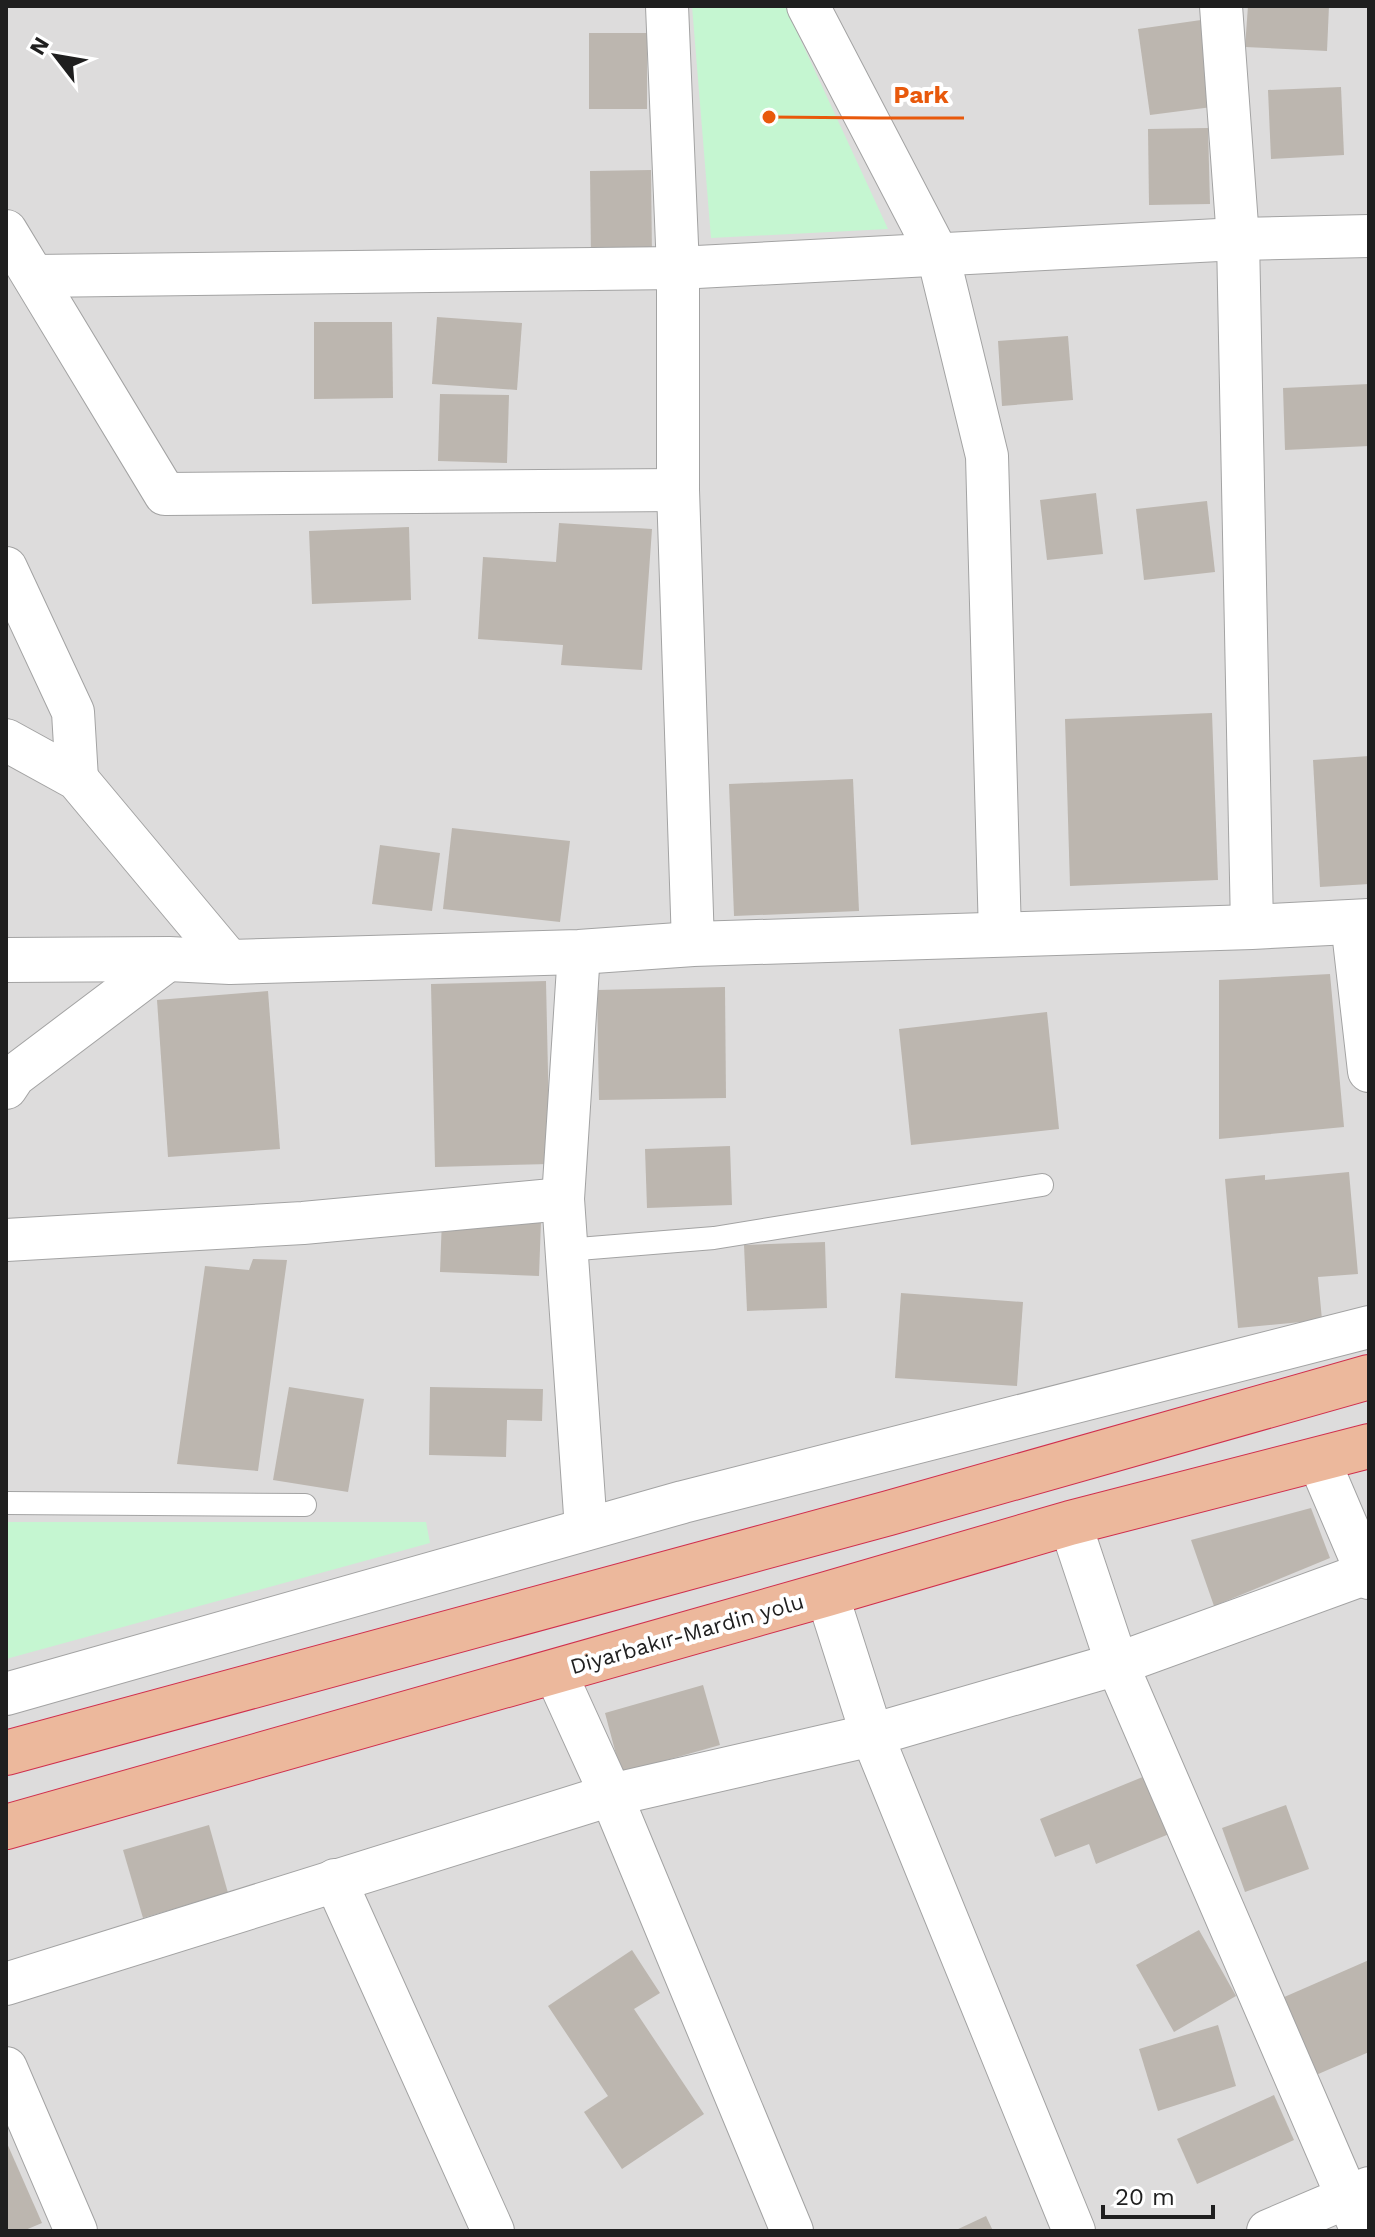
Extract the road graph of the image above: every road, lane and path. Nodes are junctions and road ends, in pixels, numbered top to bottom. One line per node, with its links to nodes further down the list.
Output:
1 (667, 6): 8 (street)
2 (808, 6): 7 (street)
3 (1221, 6): 6 (street)
4 (6, 231): 9 (street)
5 (1369, 236): 6 (street)
6 (1238, 239): 7 (street); 15 (street)
7 (938, 255): 8 (street); 16 (street)
8 (678, 268): 9 (street); 10 (street)
9 (34, 276): 10 (street)
10 (678, 490): 17 (street)
11 (6, 568): 13 (street)
12 (6, 740): 13 (street)
13 (77, 779): 21 (street)
14 (1360, 922): 15 (street); 22 (street)
15 (1252, 927): 16 (street)
16 (1000, 935): 17 (street)
17 (693, 944): 18 (street)
18 (579, 952): 21 (street); 25 (street)
19 (169, 959): 20 (street); 21 (street); 23 (street)
20 (6, 960)
21 (230, 962)
22 (1369, 1071)
23 (6, 1088)
24 (1042, 1185): 27 (lane)
25 (563, 1199): 26 (street); 27 (street)
26 (6, 1240)
27 (566, 1250): 35 (street)
28 (1369, 1327): 35 (street)
29 (1369, 1377): 42 (highway)
30 (1369, 1446): 31 (highway, Diyarbakır-Mardin yolu)
31 (1319, 1461): 34 (highway, Diyarbakır-Mardin yolu); 36 (street)
32 (6, 1503): 33 (lane)
33 (305, 1505)
34 (1070, 1523): 37 (highway, Diyarbakır-Mardin yolu); 38 (street)
35 (586, 1529): 40 (street)
36 (1368, 1576): 38 (street)
37 (827, 1594): 39 (highway, Diyarbakır-Mardin yolu); 41 (street)
38 (1117, 1664): 41 (street); 48 (street)
39 (555, 1672): 43 (street); 44 (highway, Diyarbakır-Mardin yolu)
40 (6, 1694)
41 (872, 1735): 43 (street); 52 (street)
42 (6, 1753)
43 (611, 1795): 45 (street); 51 (street)
44 (6, 1827)
45 (335, 1880): 46 (street); 50 (street)
46 (6, 1984)
47 (6, 2068): 49 (street)
48 (1359, 2205): 53 (street)
49 (76, 2231)
50 (493, 2231)
51 (792, 2231)
52 (1074, 2231)
53 (1268, 2231)

